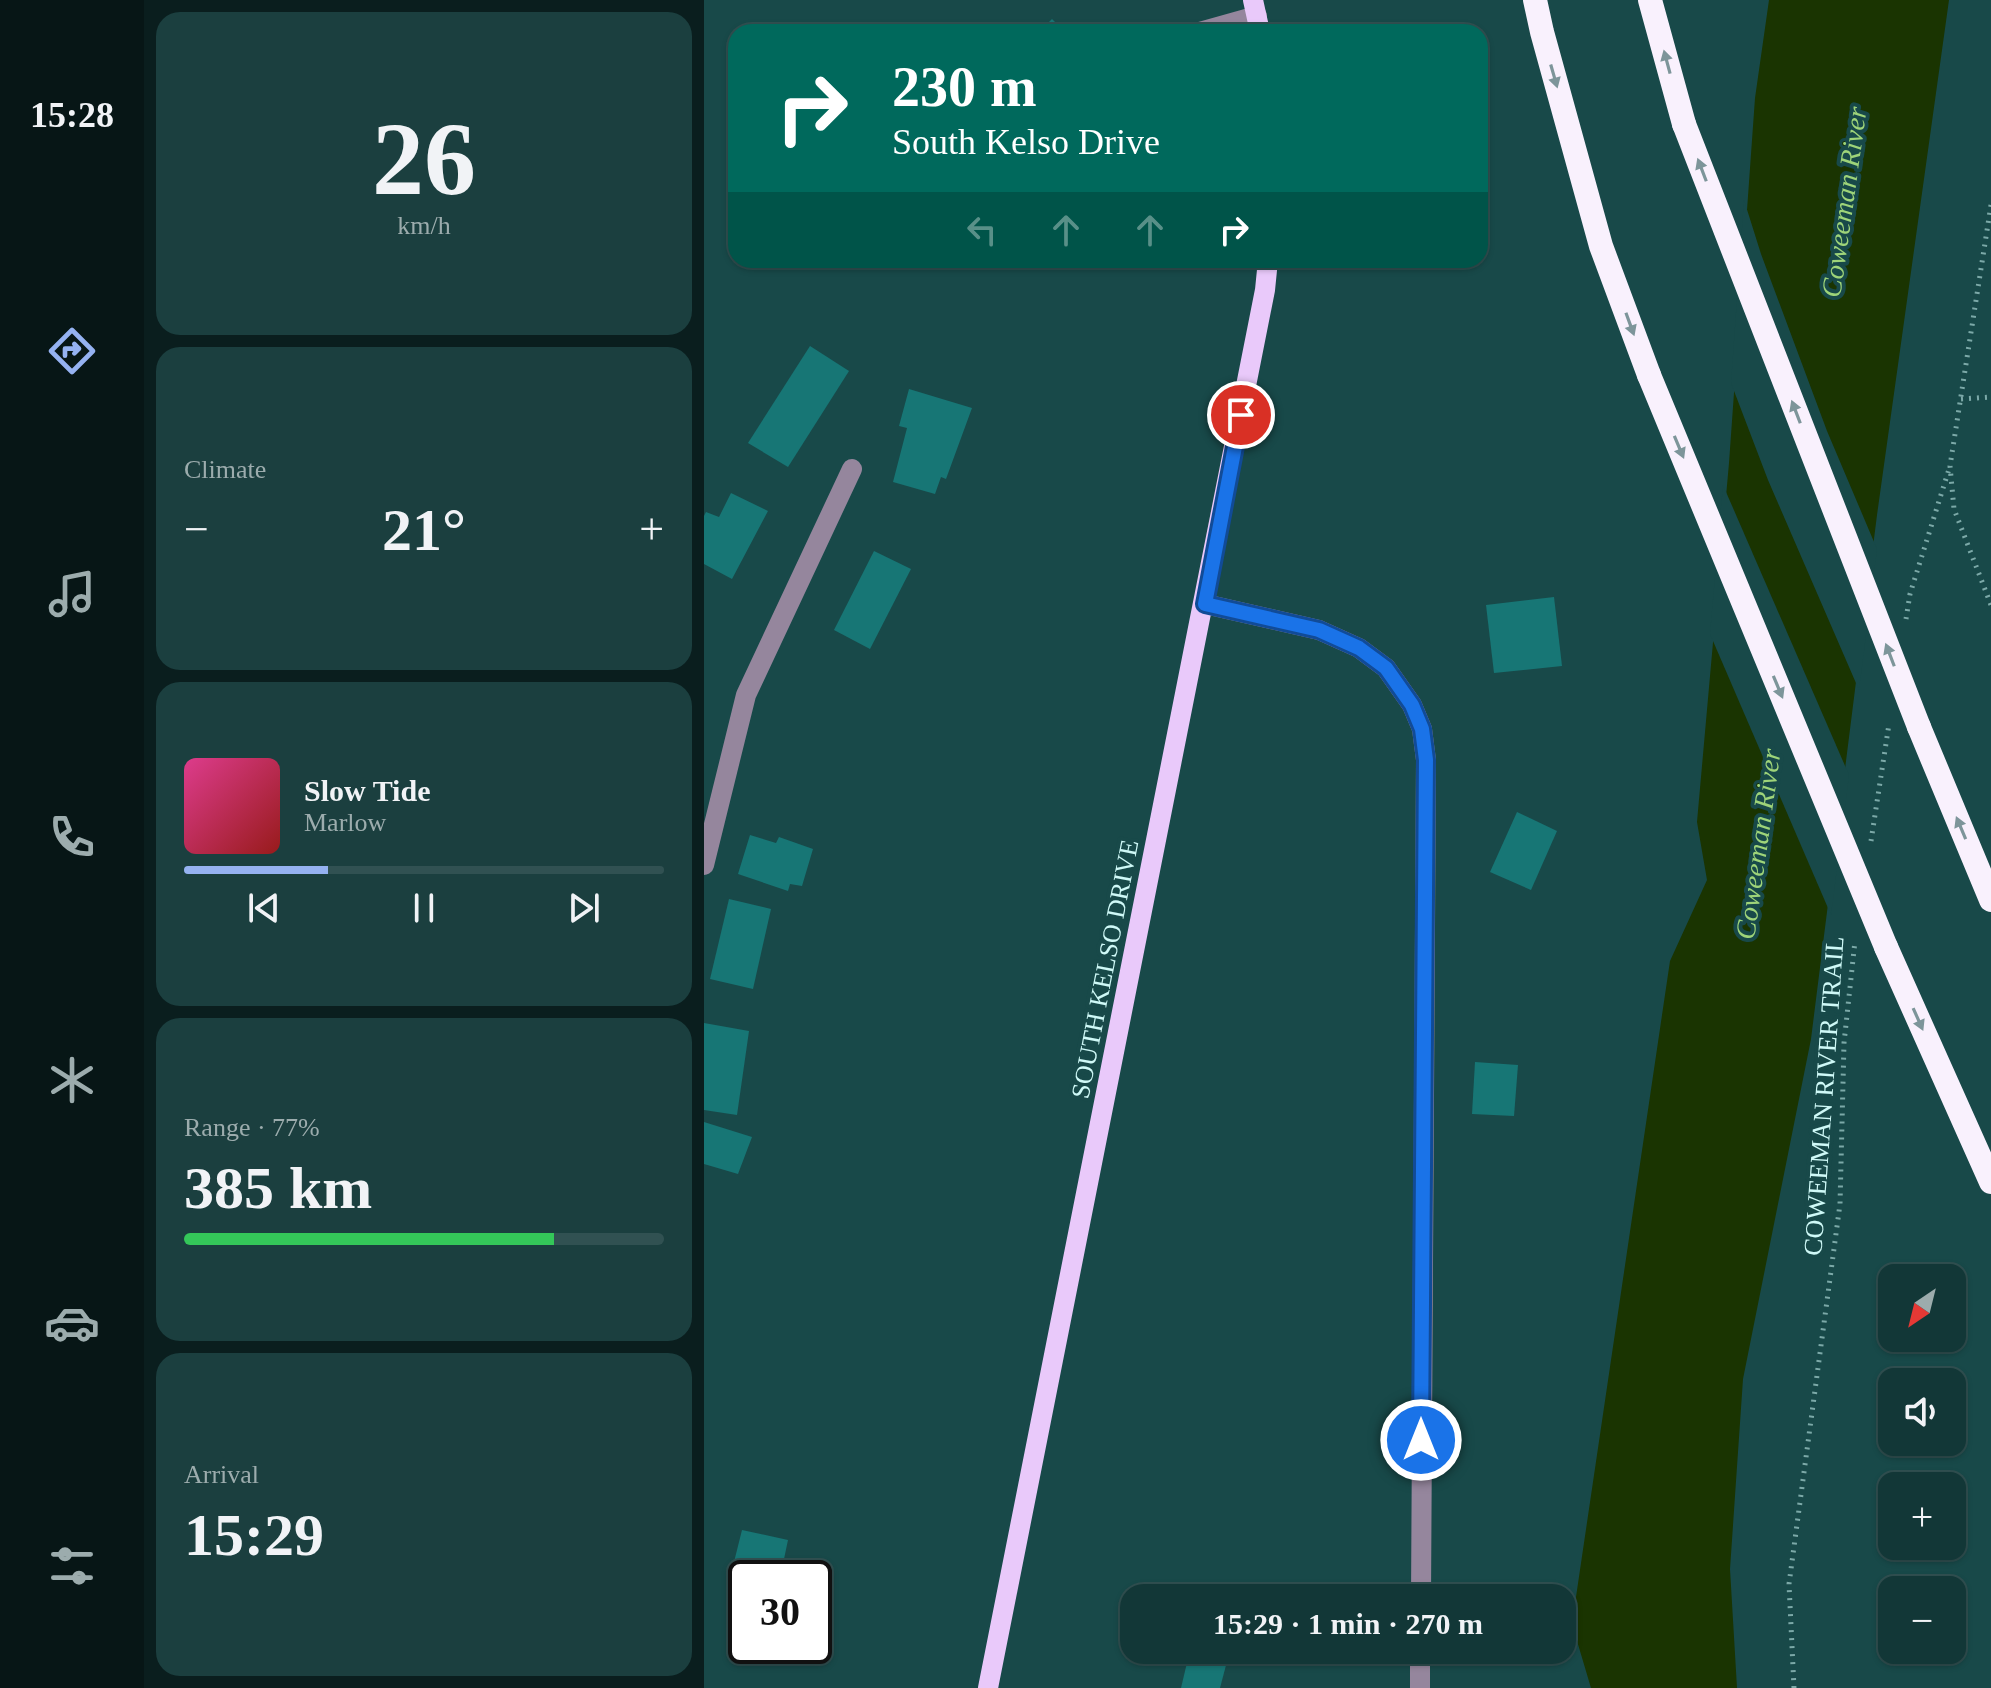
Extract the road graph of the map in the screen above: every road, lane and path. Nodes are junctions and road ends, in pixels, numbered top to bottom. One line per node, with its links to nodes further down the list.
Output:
1 (1535, 0): 19 (highway, one-way to 19, bridge)
2 (1650, 0): 17 (highway, one-way to 2, bridge)
3 (1257, 16): 4 (street)
4 (1228, 24)
5 (1991, 205): 8 (path)
6 (1267, 268): 11 (main road, SOUTH KELSO DRIVE)
7 (1991, 397): 8 (path)
8 (1961, 399): 9 (path)
9 (1950, 466): 12 (path); 13 (path)
10 (852, 469): 16 (street)
11 (1205, 604): 20 (street); 22 (main road, SOUTH KELSO DRIVE)
12 (1991, 605)
13 (1905, 625)
14 (1890, 716): 15 (path)
15 (1869, 851)
16 (704, 865)
17 (1991, 900)
18 (1856, 939): 24 (path, COWEEMAN RIVER TRAIL)
19 (1991, 1182)
20 (1421, 1584)
21 (1420, 1664): 23 (street)
22 (988, 1688)
23 (1420, 1688)
24 (1794, 1688)

